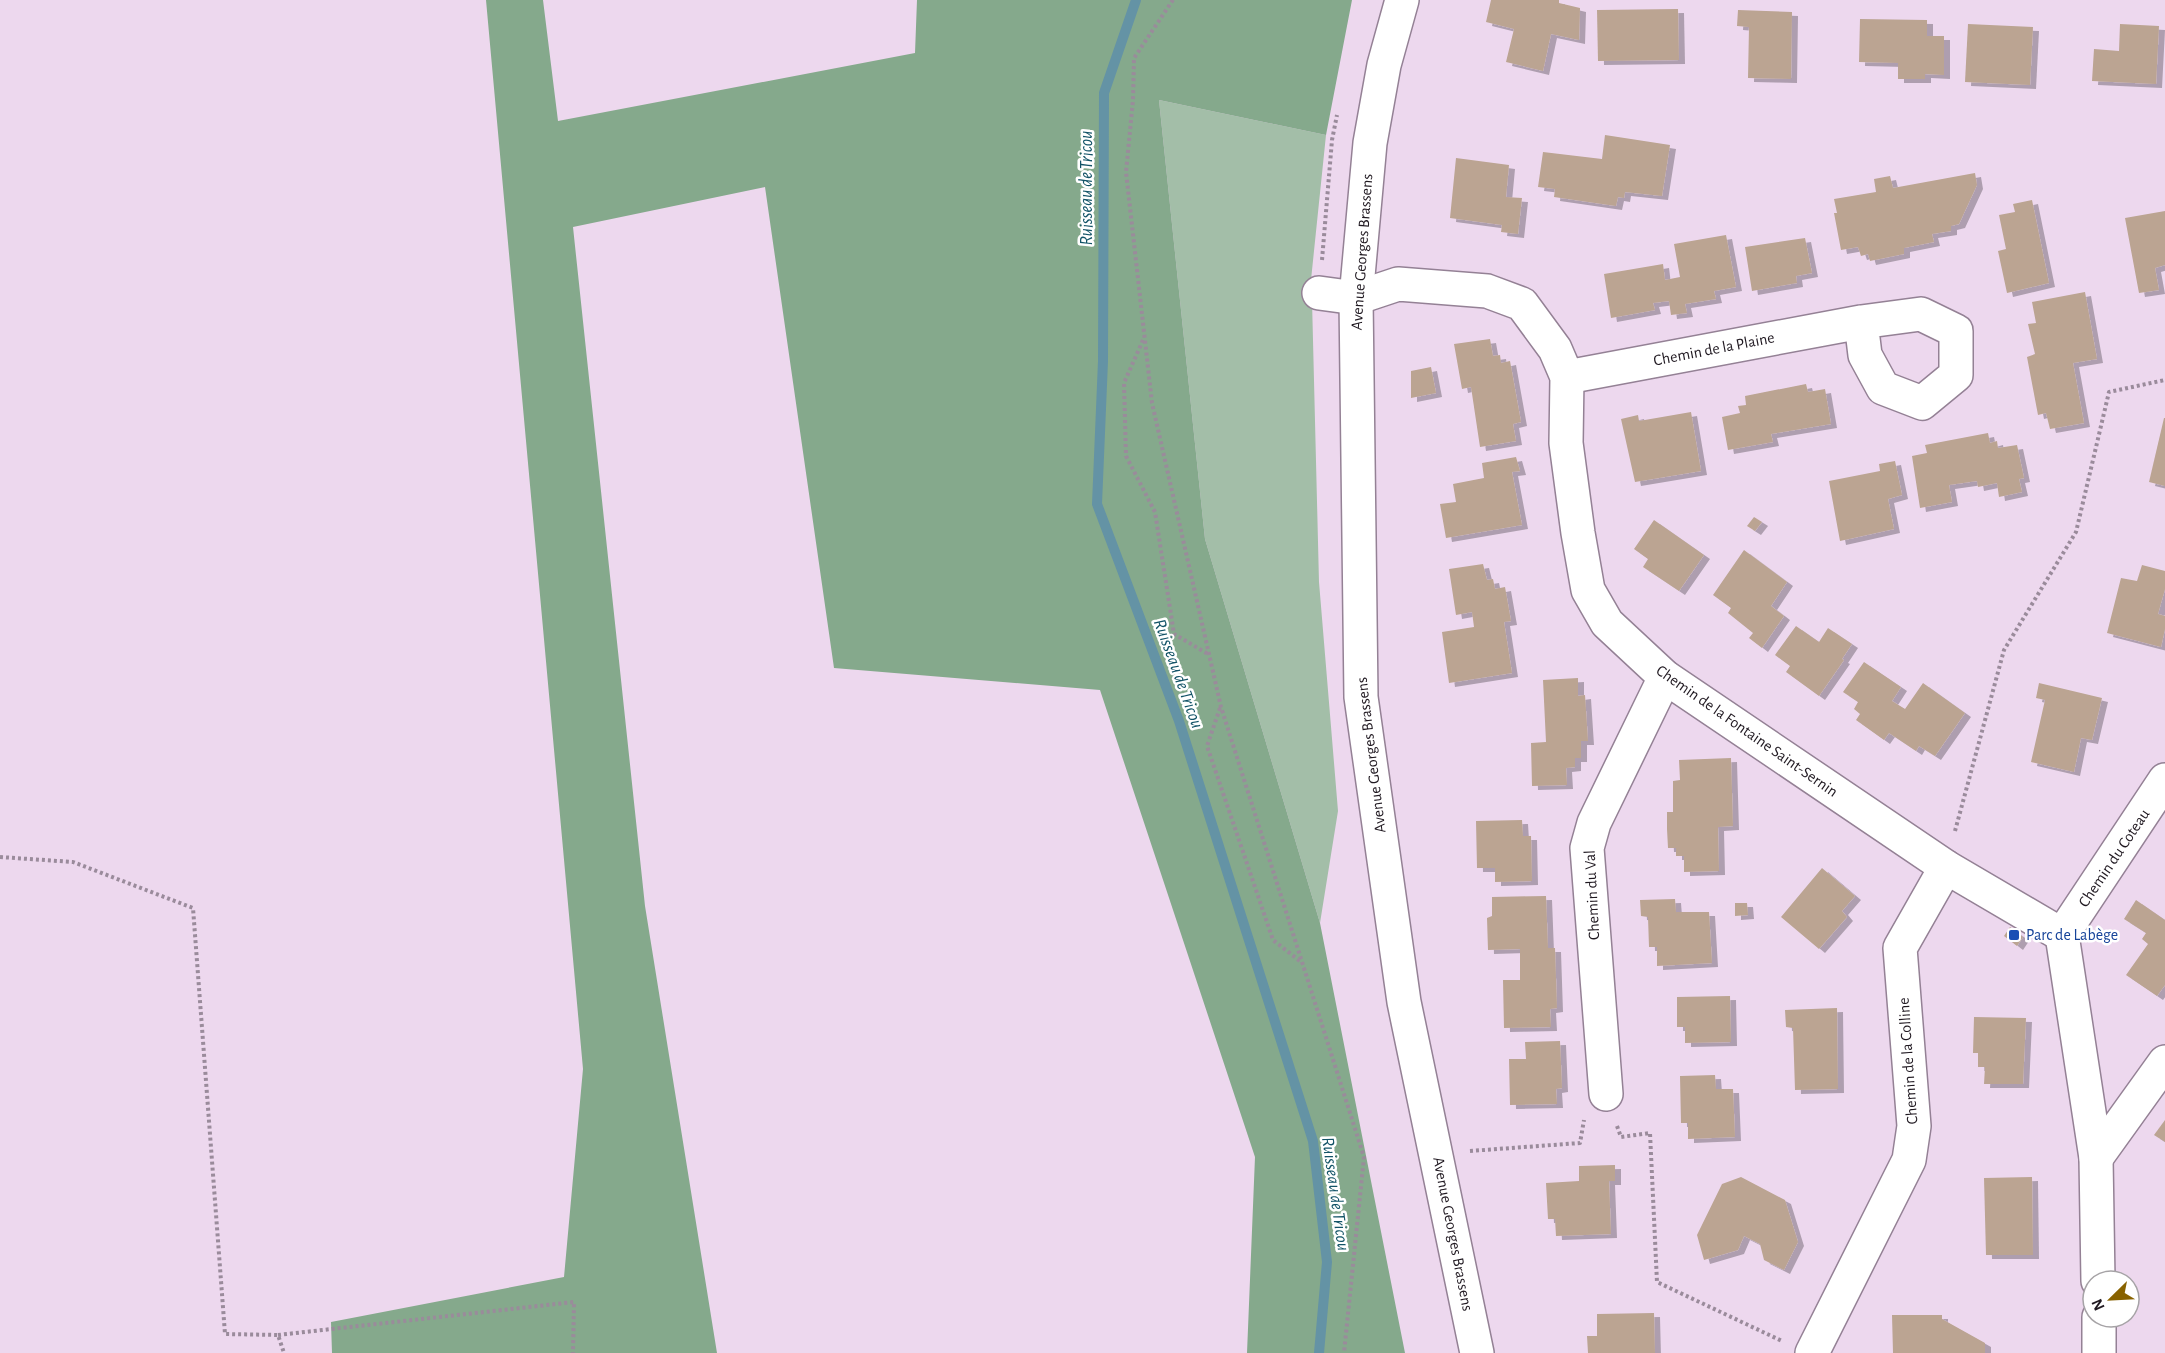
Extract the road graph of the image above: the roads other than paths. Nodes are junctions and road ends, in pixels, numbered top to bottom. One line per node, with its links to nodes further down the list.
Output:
1 (1402, 0): 3 (street, Avenue Georges Brassens)
2 (1319, 293): 3 (street, Chemin de la Fontaine Saint-Sernin)
3 (1356, 297): 5 (street, Chemin de la Fontaine Saint-Sernin); 16 (street, Avenue Georges Brassens)
4 (1861, 322): 5 (street, Chemin de la Plaine)
5 (1567, 377): 6 (street, Chemin de la Fontaine Saint-Sernin)
6 (1665, 677): 8 (street, Chemin de la Fontaine Saint-Sernin); 11 (street, Chemin du Val)
7 (2165, 780): 9 (street, Chemin du Coteau)
8 (1946, 867): 9 (street, Chemin de la Fontaine Saint-Sernin); 15 (street, Chemin de la Colline)
9 (2062, 935): 12 (street)
10 (2165, 1062): 12 (street)
11 (1606, 1094)
12 (2096, 1158): 13 (street)
13 (2098, 1269)
14 (2099, 1329): 17 (street)
15 (1799, 1348)
16 (1477, 1353)
17 (2099, 1353)

